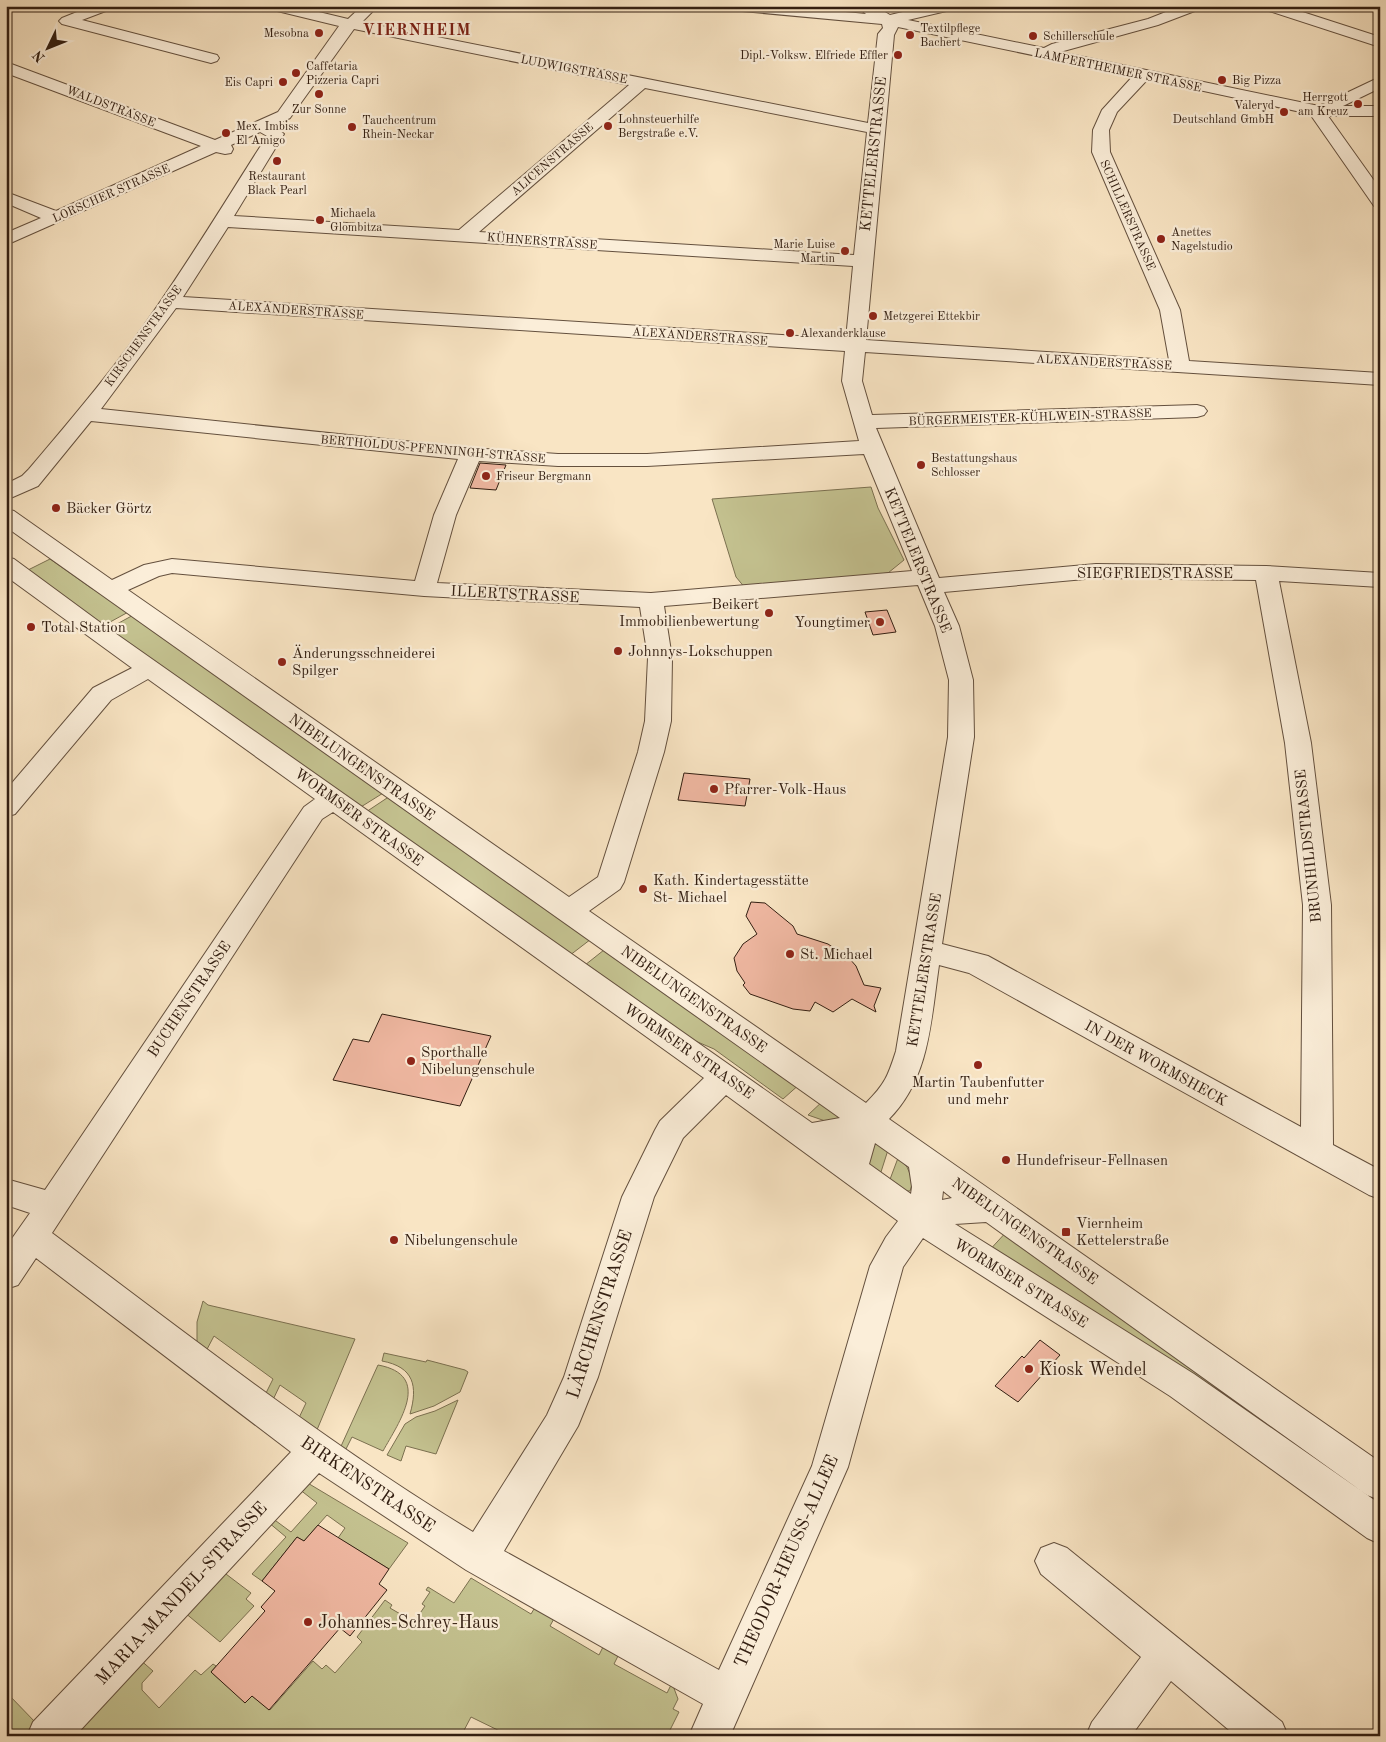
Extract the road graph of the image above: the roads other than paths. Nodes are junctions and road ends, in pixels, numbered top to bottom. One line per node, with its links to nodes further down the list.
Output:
1 (106, 6): 13 (street)
2 (274, 6): 10 (street, LUDWIGSTRASSE)
3 (371, 6): 10 (street, LORSCHER STRASSE)
4 (731, 6): 9 (street)
5 (864, 6): 9 (street)
6 (950, 6): 9 (street)
7 (1194, 6): 12 (street)
8 (1268, 6): 11 (street)
9 (888, 20): 12 (street, LAMPERTHEIMER STRASSE); 21 (street, KETTELERSTRASSE)
10 (350, 24): 17 (street, LUDWIGSTRASSE); 20 (street, LORSCHER STRASSE)
11 (1380, 42)
12 (1046, 54): 15 (street, LAMPERTHEIMER STRASSE)
13 (211, 58)
14 (6, 67): 22 (street, WALDSTRASSE)
15 (1143, 75): 18 (street, LAMPERTHEIMER STRASSE); 33 (street, SCHILLERSTRASSE)
16 (1380, 82): 18 (street)
17 (640, 83): 21 (street, LUDWIGSTRASSE); 28 (street, ALICENSTRASSE)
18 (1321, 111): 19 (street, LAMPERTHEIMER STRASSE); 25 (street)
19 (1380, 111)
20 (262, 126): 22 (street, LORSCHER STRASSE); 23 (street)
21 (875, 129): 30 (street, KETTELERSTRASSE)
22 (216, 146): 23 (street); 26 (street, LORSCHER STRASSE)
23 (259, 161): 27 (street, KIRSCHENSTRASSE)
24 (6, 197): 26 (street)
25 (1380, 202)
26 (55, 218): 29 (street, LORSCHER STRASSE)
27 (223, 221): 28 (street, KÜHNERSTRASSE); 31 (street, KIRSCHENSTRASSE)
28 (463, 236): 30 (street, KÜHNERSTRASSE)
29 (6, 240)
30 (862, 261): 32 (street, KETTELERSTRASSE)
31 (170, 302): 32 (street, ALEXANDERSTRASSE); 36 (street, KIRSCHENSTRASSE)
32 (854, 346): 33 (street, ALEXANDERSTRASSE); 37 (street, KETTELERSTRASSE)
33 (1180, 366): 34 (street, ALEXANDERSTRASSE)
34 (1380, 379)
35 (1196, 411): 37 (street, BÜRGERMEISTER-KÜHLWEIN-STRASSE)
36 (86, 414): 39 (street, BERTHOLDUS-PFENNINGH-STRASSE); 40 (street, KIRSCHENSTRASSE)
37 (863, 422): 38 (street, KETTELERSTRASSE)
38 (872, 447): 39 (street, BERTHOLDUS-PFENNINGH-STRASSE); 47 (street, KETTELERSTRASSE)
39 (471, 454): 48 (street)
40 (6, 493)
41 (6, 516): 42 (street, NIBELUNGENSTRASSE)
42 (37, 540): 43 (street); 49 (street, NIBELUNGENSTRASSE)
43 (6, 553)
44 (6, 564): 51 (street, WORMSER STRASSE)
45 (1266, 573): 46 (street, SIEGFRIEDSTRASSE); 47 (street, SIEGFRIEDSTRASSE); 59 (street, BRUNHILDSTRASSE)
46 (1380, 580)
47 (928, 581): 50 (street, ILLERTSTRASSE); 55 (street, KETTELERSTRASSE)
48 (424, 589): 49 (street, ILLERTSTRASSE); 50 (street, ILLERTSTRASSE)
49 (109, 590): 54 (street, NIBELUNGENSTRASSE)
50 (651, 600): 54 (street)
51 (150, 668): 52 (street, WORMSER STRASSE); 53 (street)
52 (334, 799): 56 (street, WORMSER STRASSE); 64 (street, BUCHENSTRASSE)
53 (6, 808)
54 (568, 911): 57 (street, NIBELUNGENSTRASSE)
55 (927, 952): 57 (street, KETTELERSTRASSE); 59 (street, IN DER WORMSHECK)
56 (725, 1077): 58 (street, WORMSER STRASSE); 72 (street, LÄRCHENSTRASSE)
57 (868, 1121): 58 (street); 60 (street, NIBELUNGENSTRASSE); 61 (street)
58 (807, 1136): 61 (street, WORMSER STRASSE)
59 (1317, 1151): 62 (street, IN DER WORMSHECK)
60 (924, 1160): 65 (street, NIBELUNGENSTRASSE); 66 (street)
61 (852, 1169): 66 (street, WORMSER STRASSE)
62 (1380, 1186)
63 (6, 1192): 64 (street)
64 (52, 1206): 67 (street, BUCHENSTRASSE)
65 (992, 1208): 66 (street); 70 (street, NIBELUNGENSTRASSE)
66 (922, 1220): 71 (street, WORMSER STRASSE); 75 (street, THEODOR-HEUSS-ALLEE)
67 (32, 1236): 68 (street, BUCHENSTRASSE); 69 (street, BIRKENSTRASSE)
68 (6, 1274)
69 (316, 1451): 72 (street, BIRKENSTRASSE); 76 (street, MARIA-MANDEL-STRASSE)
70 (1380, 1483)
71 (1380, 1526)
72 (479, 1557): 75 (street, BIRKENSTRASSE)
73 (1054, 1561): 74 (street)
74 (1167, 1654): 78 (street); 79 (street)
75 (727, 1696): 77 (street, THEODOR-HEUSS-ALLEE)
76 (47, 1736)
77 (709, 1736)
78 (1106, 1736)
79 (1268, 1736)

